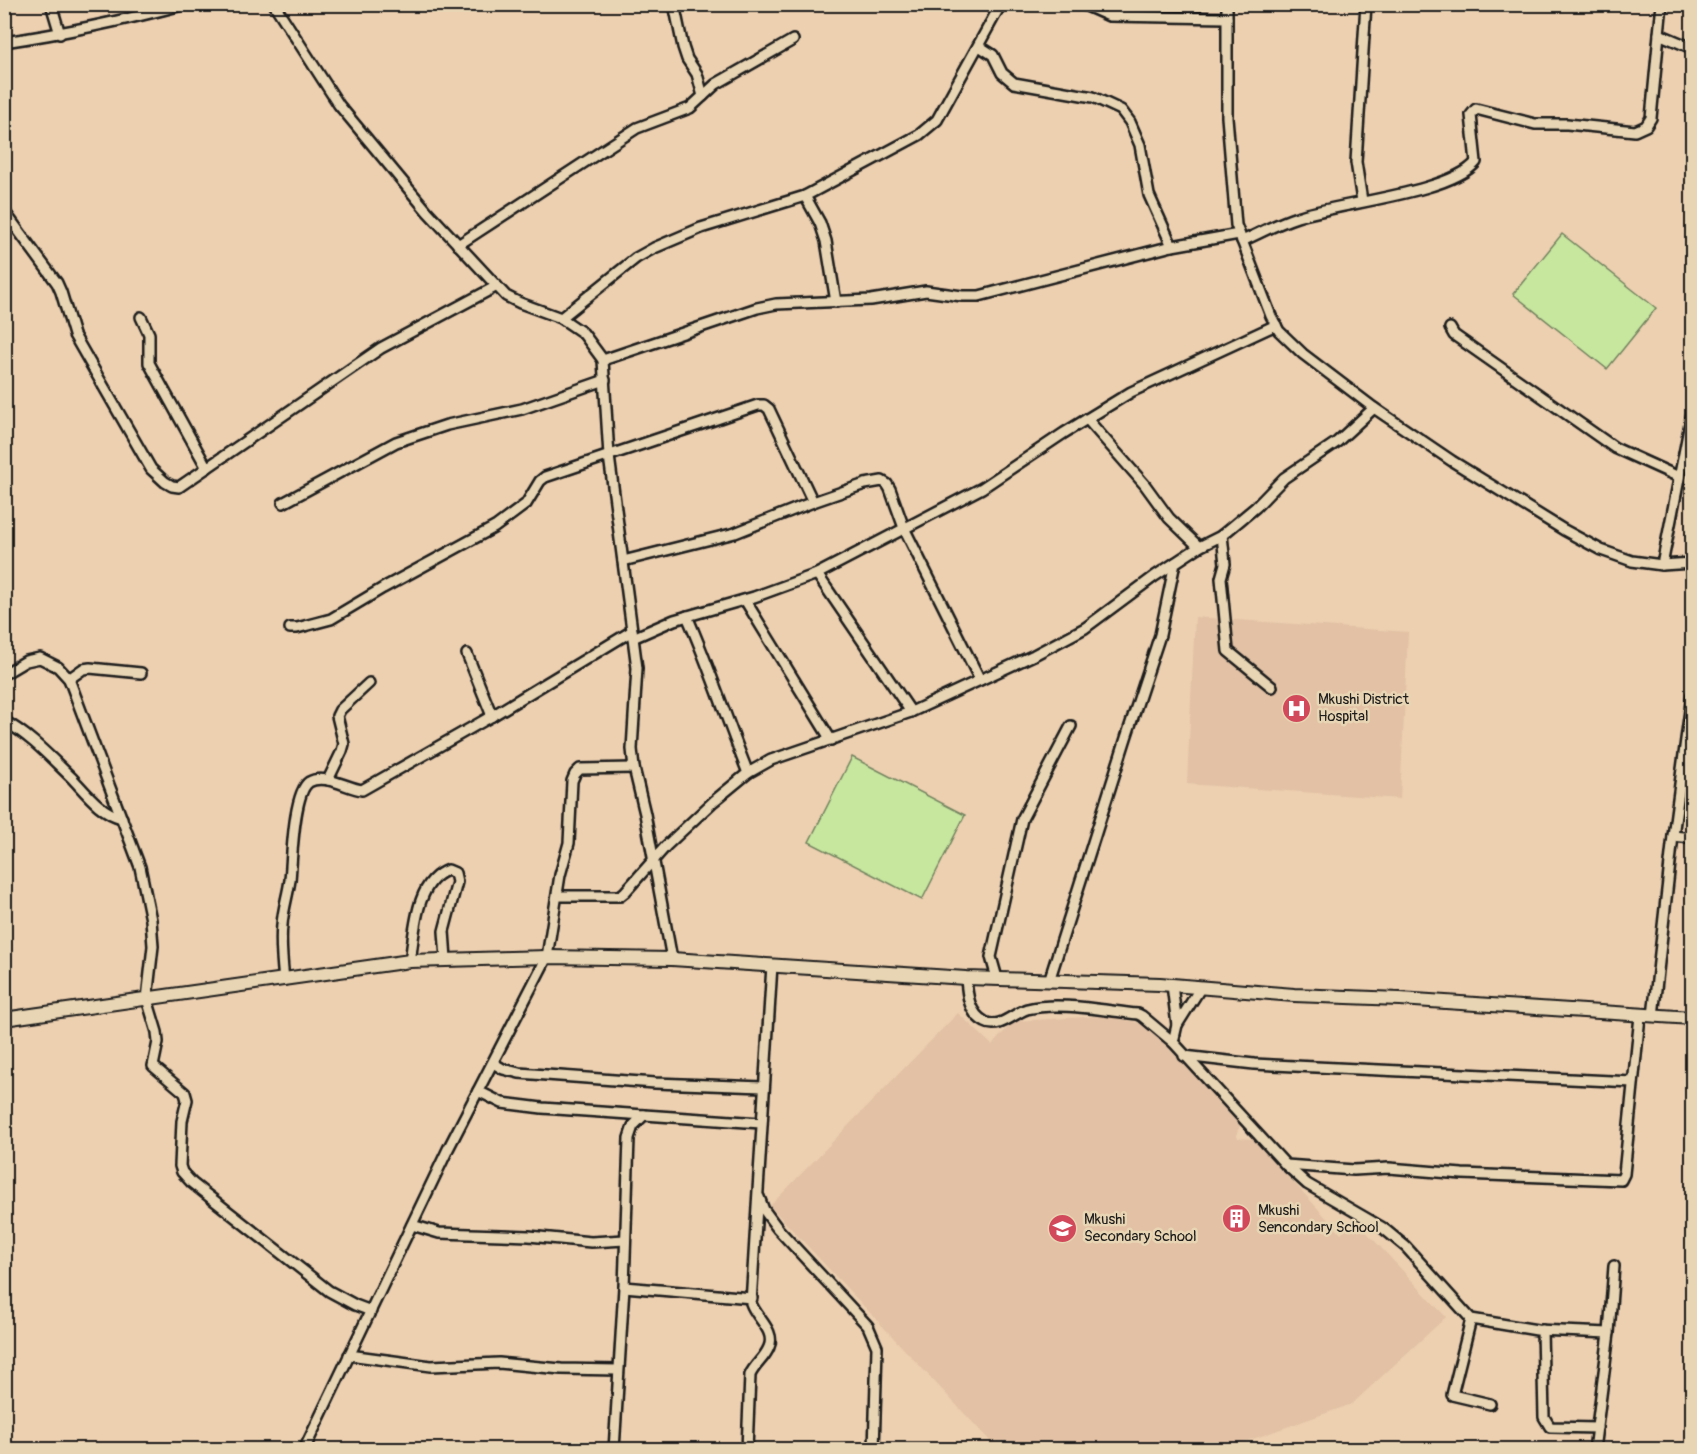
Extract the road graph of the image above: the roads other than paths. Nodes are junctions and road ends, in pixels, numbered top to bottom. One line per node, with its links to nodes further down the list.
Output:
1 (51, 4): 11 (street)
2 (186, 4): 11 (street)
3 (674, 4): 17 (street)
4 (1001, 4): 15 (street)
5 (1082, 4): 10 (street)
6 (1227, 4): 10 (street)
7 (1366, 4): 19 (street)
8 (1662, 4): 12 (street)
9 (277, 5): 22 (street)
10 (1227, 18): 21 (street)
11 (60, 34): 14 (street)
12 (1659, 34): 16 (street); 19 (street)
13 (793, 40): 17 (street)
14 (4, 42)
15 (979, 46): 18 (street); 23 (street)
16 (1692, 48)
17 (703, 96): 22 (street)
18 (805, 196): 25 (street); 27 (street)
19 (1362, 201): 21 (street)
20 (4, 211): 36 (street)
21 (1240, 237): 23 (street); 28 (street)
22 (458, 245): 24 (street)
23 (1172, 246): 25 (street)
24 (497, 286): 27 (street); 36 (street)
25 (836, 302): 30 (street)
26 (141, 317): 36 (street)
27 (561, 318): 30 (street)
28 (1276, 325): 32 (street); 34 (street)
29 (1450, 328): 37 (street)
30 (603, 360): 31 (street)
31 (605, 380): 35 (street); 39 (street)
32 (1374, 408): 41 (street); 46 (street)
33 (1692, 413): 37 (street)
34 (1087, 419): 40 (street); 42 (street)
35 (609, 456): 38 (street); 43 (street); 50 (street)
36 (207, 468)
37 (1679, 477): 46 (street)
38 (813, 502): 40 (street); 43 (street)
39 (283, 503)
40 (904, 528): 47 (street); 56 (street)
41 (1222, 536): 42 (street); 58 (street)
42 (1199, 548): 44 (street)
43 (623, 561): 51 (street)
44 (1175, 563): 56 (street); 81 (street)
45 (1692, 563): 46 (street)
46 (1662, 565)
47 (817, 574): 48 (street); 60 (street)
48 (745, 600): 49 (street); 64 (street)
49 (687, 616): 51 (street); 66 (street)
50 (290, 628)
51 (633, 634): 61 (street); 65 (street)
52 (467, 654): 61 (street)
53 (141, 673): 55 (street)
54 (4, 674): 55 (street)
55 (69, 680): 68 (street)
56 (980, 681): 60 (street)
57 (369, 682): 67 (street)
58 (1272, 687)
59 (1692, 695): 69 (street)
60 (911, 712): 64 (street)
61 (492, 716): 67 (street)
62 (4, 721): 68 (street)
63 (1071, 726): 79 (street)
64 (831, 740): 66 (street)
65 (634, 768): 71 (street); 72 (street)
66 (748, 773): 71 (street)
67 (328, 780): 80 (street)
68 (122, 818): 84 (street)
69 (1673, 836): 70 (street); 86 (street)
70 (1692, 838)
71 (654, 861): 72 (street); 75 (street)
72 (558, 896): 73 (street)
73 (547, 957): 74 (street); 75 (street); 92 (street)
74 (446, 959): 76 (street); 76 (street)
75 (672, 959): 77 (street)
76 (410, 961): 80 (street)
77 (772, 965): 78 (street); 94 (street)
78 (966, 978): 79 (street); 90 (street)
79 (997, 978): 81 (street)
80 (284, 980): 84 (street)
81 (1048, 981): 82 (street)
82 (1172, 985): 83 (street); 89 (street)
83 (1201, 987): 85 (street); 89 (street)
84 (147, 999): 88 (street); 105 (street)
85 (1640, 1016): 86 (street); 93 (street)
86 (1653, 1016): 87 (street)
87 (1692, 1018)
88 (4, 1019)
89 (1177, 1025): 90 (street)
90 (1173, 1042): 91 (street)
91 (1184, 1056): 93 (street); 98 (street)
92 (493, 1063): 94 (street); 95 (street)
93 (1633, 1082): 98 (street)
94 (763, 1087): 97 (street)
95 (478, 1091): 96 (street); 100 (street)
96 (644, 1115): 97 (street); 101 (street)
97 (761, 1123): 99 (street)
98 (1286, 1165): 106 (street)
99 (758, 1194): 104 (street); 116 (street)
100 (412, 1225): 101 (street); 105 (street)
101 (625, 1240): 103 (street)
102 (1614, 1266): 108 (street)
103 (624, 1287): 104 (street); 110 (street)
104 (752, 1298): 115 (street)
105 (371, 1311): 109 (street)
106 (1471, 1319): 107 (street); 111 (street)
107 (1542, 1330): 108 (street); 112 (street)
108 (1609, 1333): 112 (street)
109 (349, 1355): 110 (street); 113 (street)
110 (618, 1370): 114 (street)
111 (1490, 1404)
112 (1597, 1428): 117 (street)
113 (304, 1449)
114 (614, 1449)
115 (747, 1449)
116 (873, 1449)
117 (1594, 1449)

